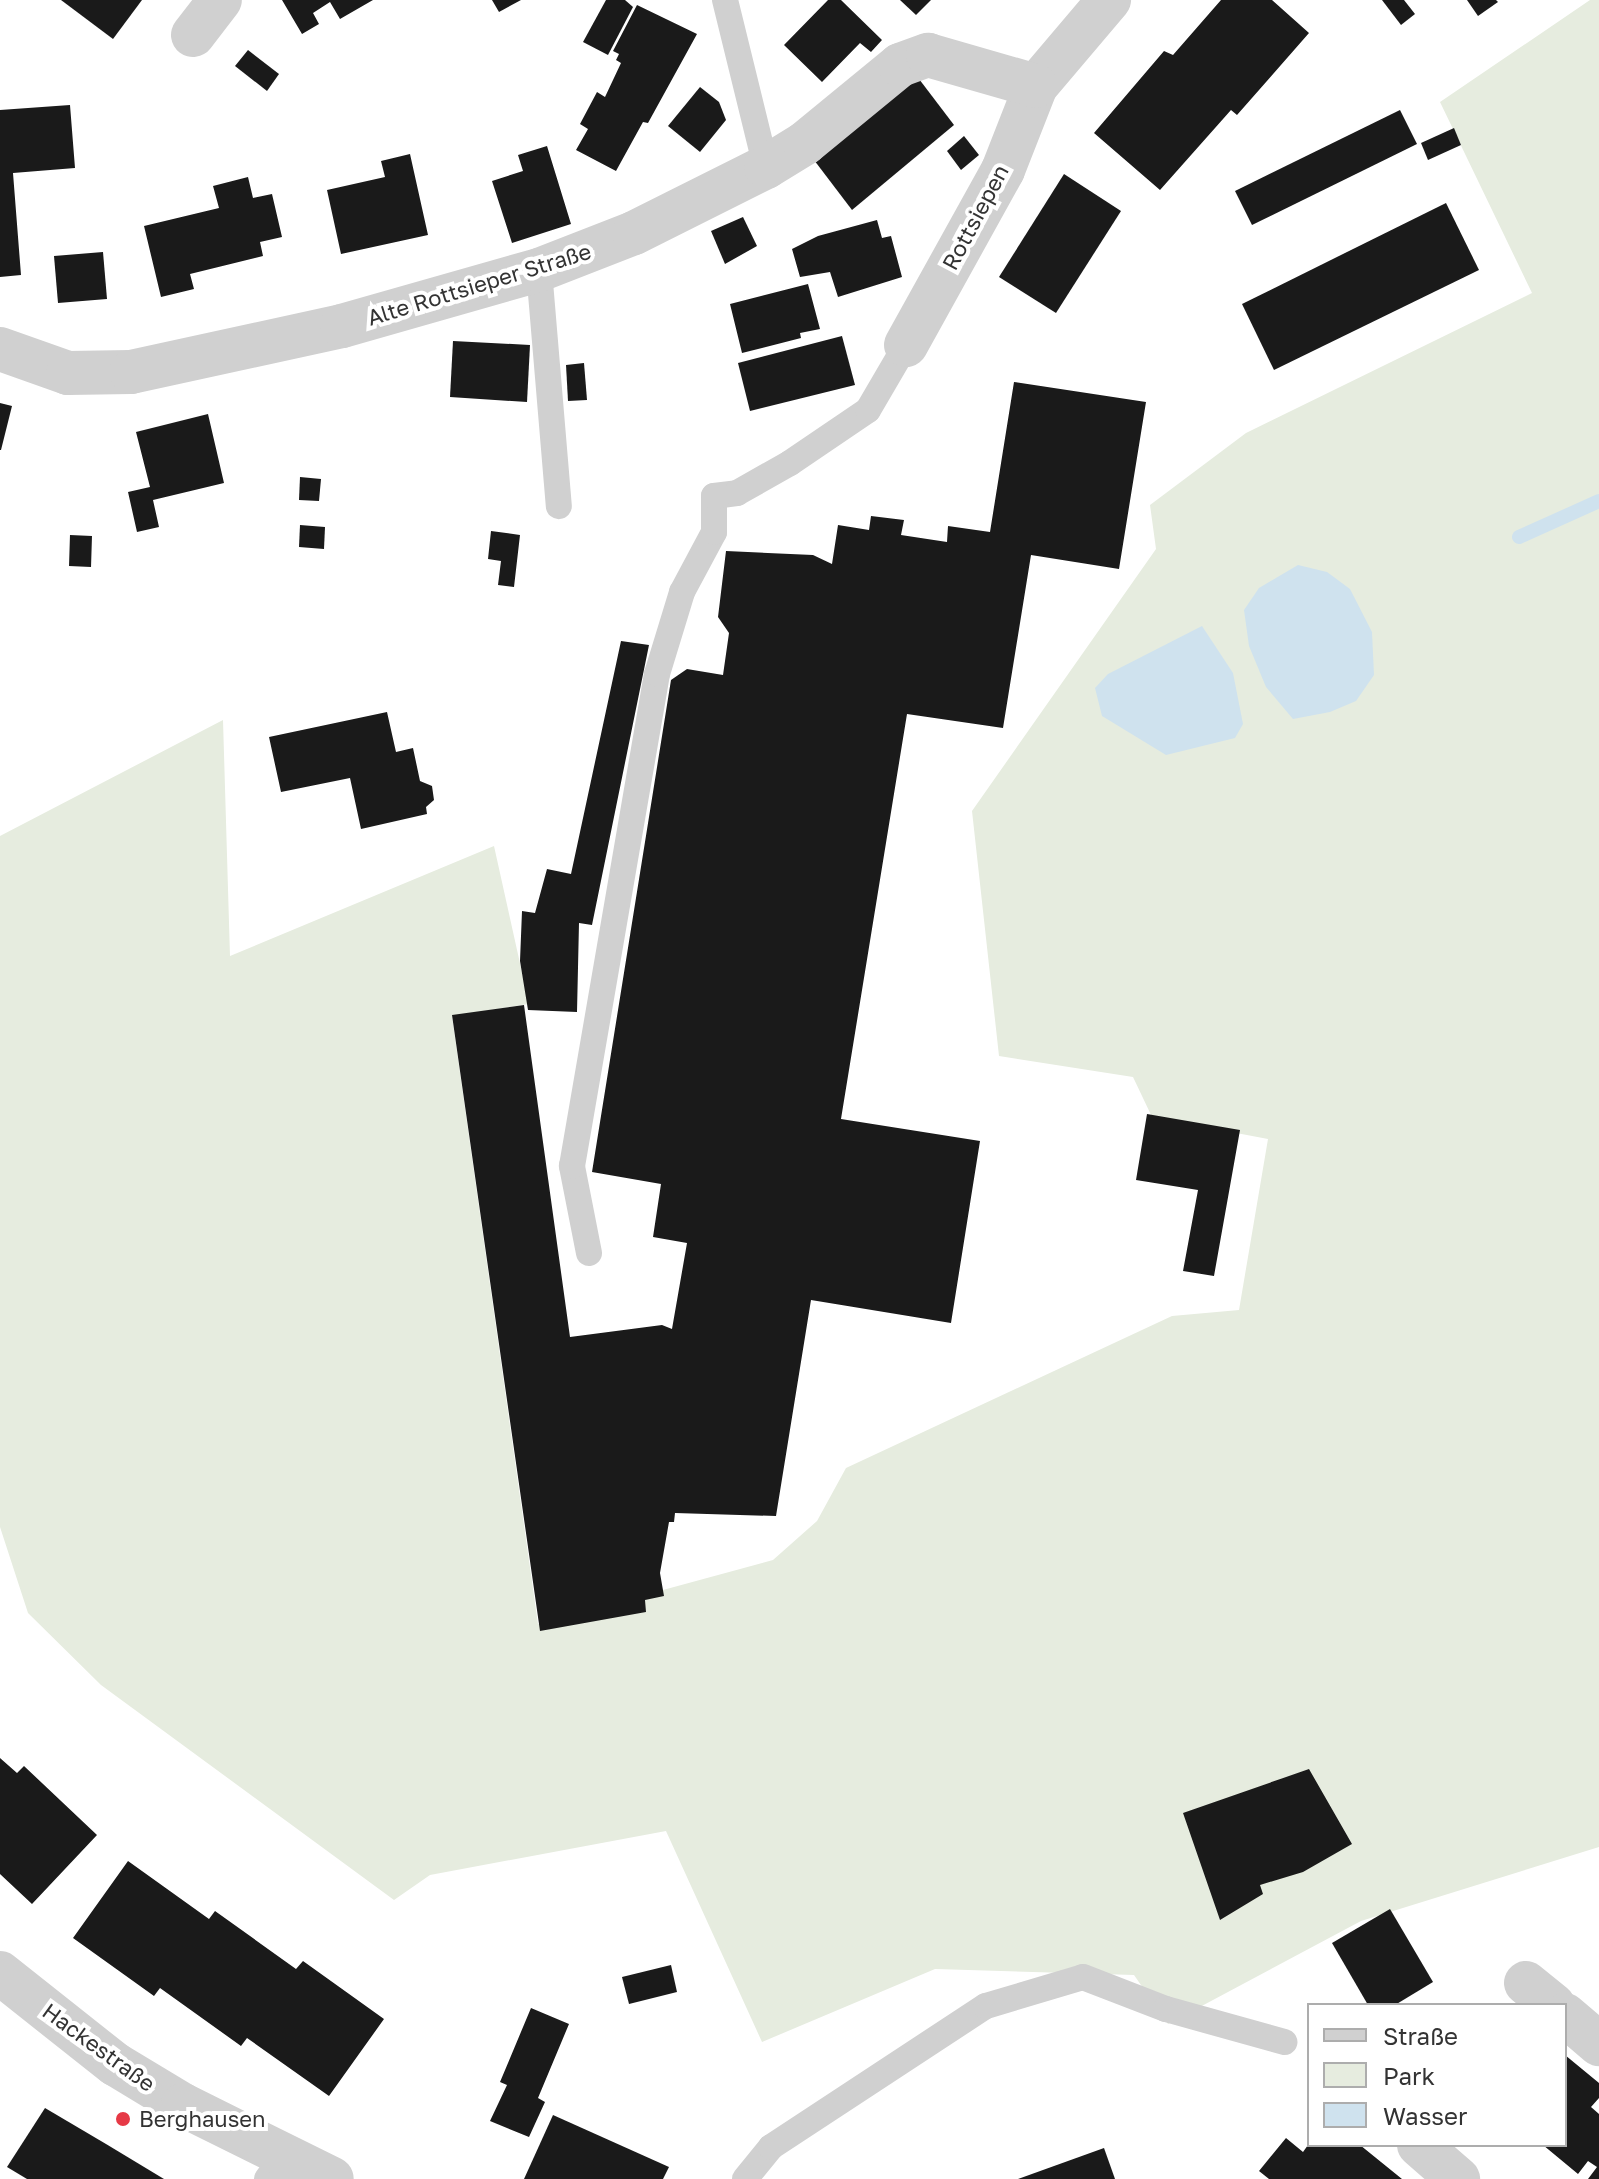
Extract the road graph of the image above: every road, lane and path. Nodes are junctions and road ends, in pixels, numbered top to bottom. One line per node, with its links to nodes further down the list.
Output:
1 (220, 0): 4 (street)
2 (725, 0): 6 (lane)
3 (1109, 0): 5 (street)
4 (193, 35)
5 (1036, 86): 6 (street, Alte Rottsieper Straße); 8 (street, Rottsiepen)
6 (766, 167): 7 (street, Alte Rottsieper Straße)
7 (539, 270): 9 (street, Alte Rottsieper Straße); 10 (lane)
8 (906, 345): 11 (lane)
9 (0, 349)
10 (559, 506)
11 (589, 1253)
12 (0, 1973): 17 (street, Hackestraße)
13 (1567, 2017): 15 (street)
14 (1284, 2042): 19 (lane)
15 (1599, 2044)
16 (1421, 2147): 20 (street)
17 (276, 2167): 18 (street, Hackestraße)
18 (332, 2179)
19 (745, 2179)
20 (1458, 2179)

